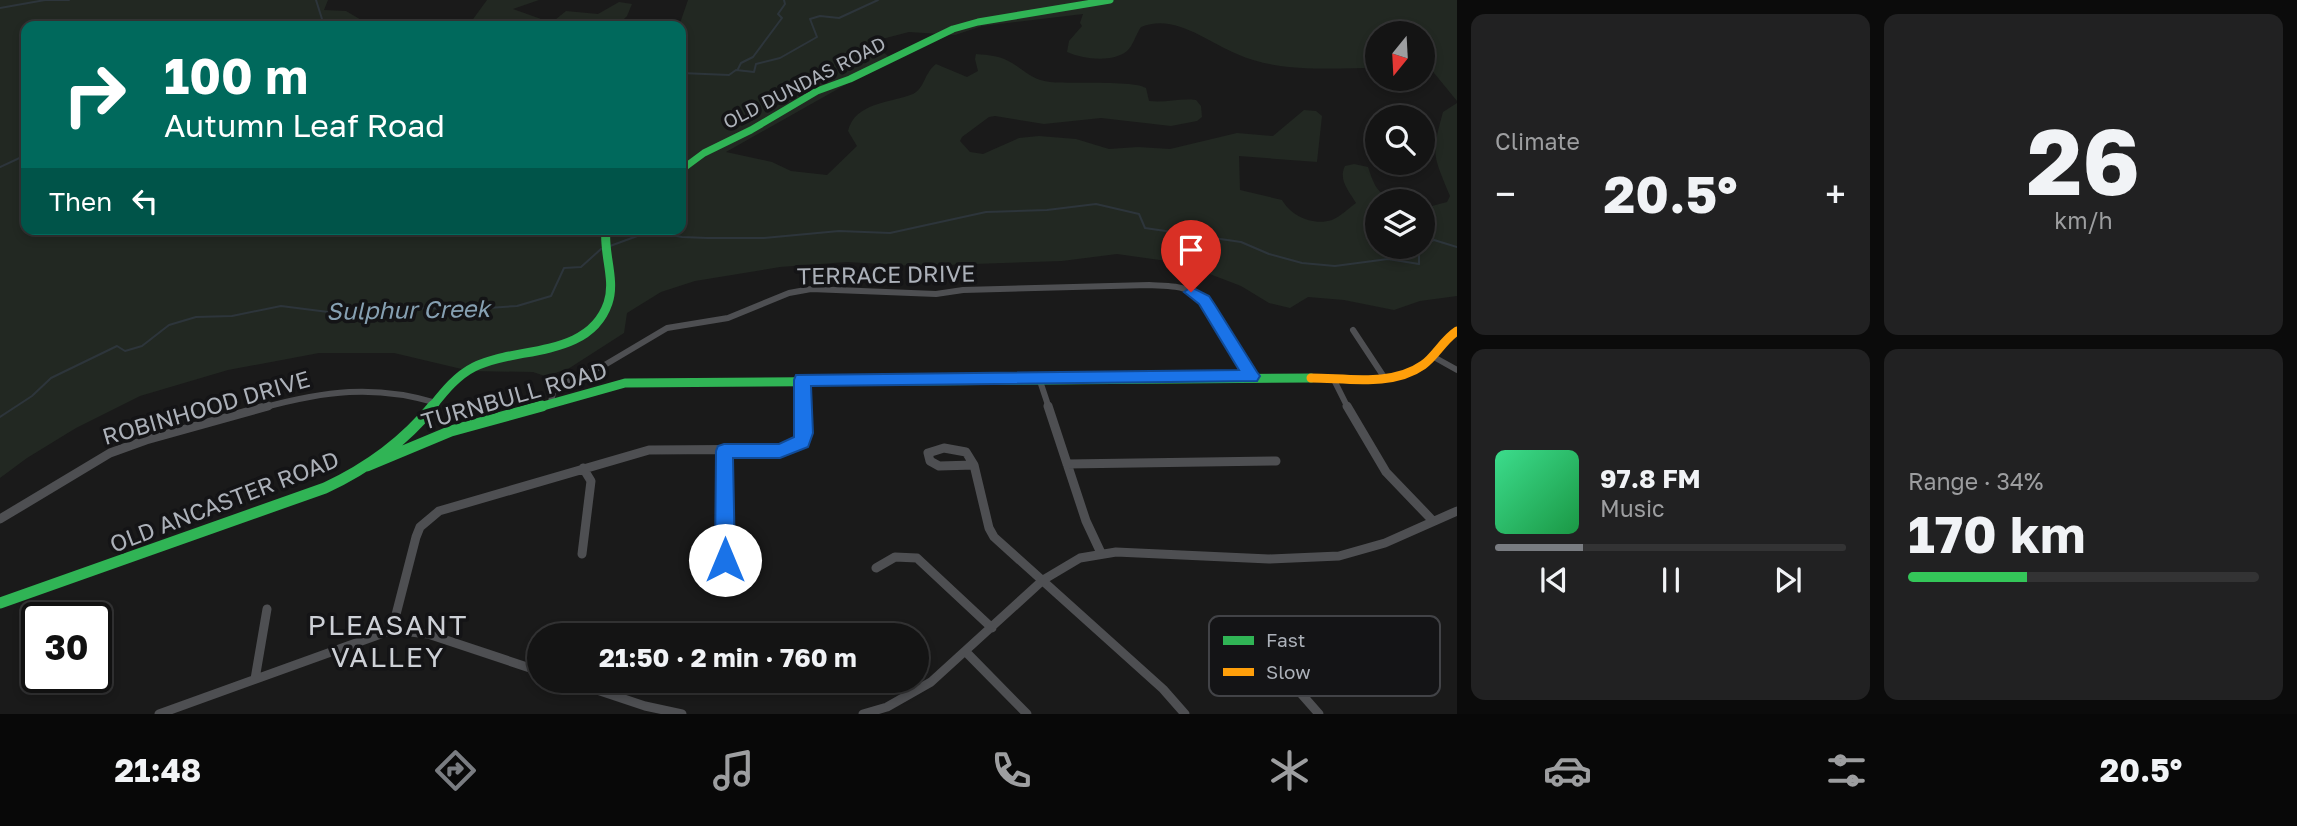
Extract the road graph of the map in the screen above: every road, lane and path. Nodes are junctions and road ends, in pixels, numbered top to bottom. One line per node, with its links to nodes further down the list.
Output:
1 (1110, 0): 2 (street, OLD DUNDAS ROAD)
2 (686, 166)
3 (605, 235): 14 (street, OLD ANCASTER ROAD)
4 (1353, 330): 9 (street)
5 (1457, 331): 6 (street, TURNBULL ROAD)
6 (1432, 356): 7 (street); 9 (street, TURNBULL ROAD)
7 (1457, 370)
8 (1251, 376): 10 (street, TURNBULL ROAD); 11 (street, TURNBULL ROAD); 13 (street, TERRACE DRIVE)
9 (1384, 377): 11 (street, TURNBULL ROAD)
10 (1039, 378): 12 (street, TURNBULL ROAD); 17 (street)
11 (1333, 378): 23 (street)
12 (802, 380): 13 (street, TURNBULL ROAD); 15 (street)
13 (551, 402): 19 (street, TURNBULL ROAD)
14 (437, 403): 19 (street, OLD ANCASTER ROAD); 22 (street, ROBINHOOD DRIVE)
15 (724, 451): 20 (street); 26 (street)
16 (1276, 461): 17 (street)
17 (1067, 464): 24 (street)
18 (974, 465): 18 (street); 28 (street)
19 (367, 466): 29 (street, OLD ANCASTER ROAD)
20 (583, 468): 25 (street); 32 (street)
21 (1457, 511): 23 (street)
22 (0, 519)
23 (1433, 521): 24 (street)
24 (1101, 553): 28 (street)
25 (582, 554)
26 (725, 560)
27 (876, 568): 31 (street)
28 (1041, 582): 31 (street); 43 (street)
29 (0, 603)
30 (267, 609): 35 (street)
31 (992, 628): 33 (street)
32 (392, 630): 34 (street); 35 (street)
33 (965, 652): 41 (street); 42 (street)
34 (527, 667)
35 (255, 679): 39 (street)
36 (601, 693): 38 (street)
37 (1303, 696): 44 (street)
38 (644, 710): 40 (street)
39 (160, 714)
40 (682, 714)
41 (863, 714)
42 (1027, 714)
43 (1185, 714)
44 (1319, 714)

